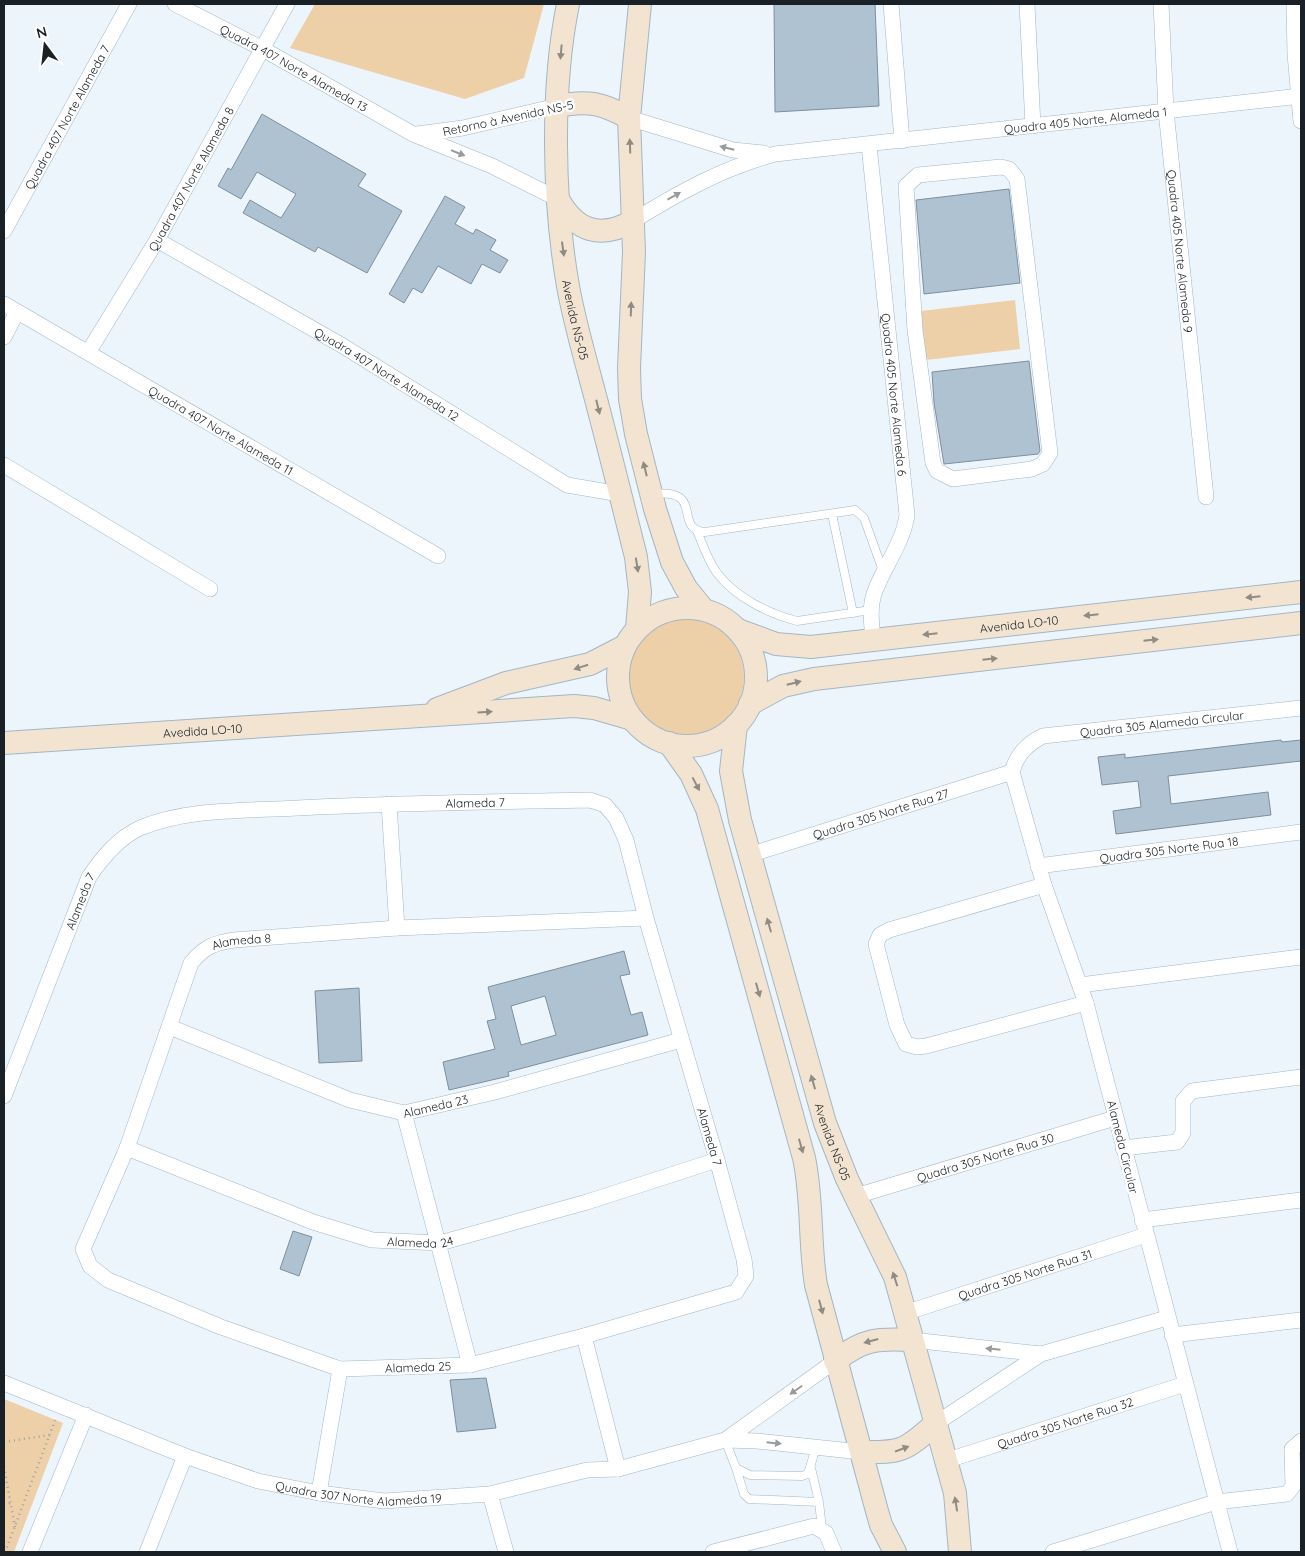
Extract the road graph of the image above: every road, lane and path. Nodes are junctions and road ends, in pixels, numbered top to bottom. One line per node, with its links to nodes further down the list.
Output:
1 (129, 4): 23 (street, Quadra 407 Norte Alameda 7)
2 (174, 4): 10 (street, Quadra 407 Norte Alameda 13)
3 (287, 4): 10 (street, Quadra 407 Norte Alameda 8)
4 (568, 4): 12 (street, Avenida NS-05, one-way to 12)
5 (640, 4): 14 (street)
6 (891, 4): 18 (street)
7 (1026, 4): 16 (street)
8 (1161, 4): 13 (street, Quadra 405 Norte Alameda 9)
9 (1294, 4): 11 (street)
10 (261, 48): 17 (street, Quadra 407 Norte Alameda 13); 24 (street, Quadra 407 Norte Alameda 8)
11 (1300, 96): 13 (street, Quadra 405 Norte, Alameda 1); 15 (street)
12 (557, 106): 14 (street, Retorno à Avenida NS-5); 17 (street, Retorno à Avenida NS-5); 21 (street, Avenida NS-05)
13 (1166, 111): 16 (street, Quadra 405 Norte, Alameda 1); 34 (street, Quadra 405 Norte Alameda 9)
14 (629, 118): 20 (street, one-way to 14); 22 (street, one-way to 14)
15 (1301, 121)
16 (1033, 126): 18 (street, Quadra 405 Norte, Alameda 1)
17 (413, 134): 21 (street, Quadra 407 Norte Alameda 13, one-way to 21)
18 (902, 141): 19 (street, Quadra 405 Norte, Alameda 1)
19 (869, 144): 20 (street, Quadra 405 Norte, Alameda 1); 28 (street, Quadra 405 Norte Alameda 6)
20 (775, 154): 22 (street, one-way to 20)
21 (558, 200): 22 (street); 32 (street, Avenida NS-05, one-way to 32)
22 (633, 221): 33 (street, one-way to 22)
23 (4, 230)
24 (157, 240): 30 (street, Quadra 407 Norte Alameda 8); 32 (street, Quadra 407 Norte Alameda 12)
25 (4, 304): 26 (street, Quadra 407 Norte Alameda 11)
26 (17, 312): 29 (street); 30 (street, Quadra 407 Norte Alameda 11)
27 (915, 330): 27 (street); 28 (street)
28 (889, 333): 38 (street, Quadra 405 Norte Alameda 6)
29 (4, 337)
30 (89, 351): 37 (street, Quadra 407 Norte Alameda 11)
31 (4, 465): 39 (street)
32 (620, 494): 46 (street, Avenida NS-05, one-way to 46)
33 (651, 494): 36 (lane); 41 (street)
34 (1206, 497)
35 (832, 514): 36 (lane); 38 (lane); 43 (lane)
36 (697, 531): 43 (lane)
37 (438, 556)
38 (884, 573): 42 (street, Quadra 405 Norte Alameda 6)
39 (210, 589)
40 (1301, 592): 47 (street, Avenida LO-10, one-way to 47)
41 (703, 610): 45 (street, Avenida NS-05); 46 (street, Avenida NS-05)
42 (871, 610): 43 (lane); 47 (street, Quadra 405 Norte Alameda 6)
43 (854, 613)
44 (1301, 623): 48 (street, one-way to 44)
45 (738, 630): 47 (street, Avenida LO-10); 48 (street, Avenida NS-05)
46 (631, 638): 50 (street, Avedida LO-10, one-way to 50); 51 (street, Avenida NS-05)
47 (873, 640)
48 (750, 704): 52 (street, Avenida NS-05)
49 (1301, 708): 55 (street, Quadra 305 Alameda Circular)
50 (402, 718): 51 (street, Avedida LO-10, one-way to 51); 53 (street, Avedida LO-10)
51 (632, 719): 54 (street, Avenida NS-05)
52 (736, 725): 54 (street, Avenida NS-05); 58 (street, Avenida NS-05)
53 (4, 743)
54 (669, 743): 89 (street, Avenida NS-05, one-way to 89)
55 (1012, 772): 58 (street, Quadra 305 Norte Rua 27); 59 (street, Alameda Circular)
56 (389, 804): 61 (street, Alameda 7); 62 (street); 69 (street, Alameda 7)
57 (1301, 832): 59 (street, Quadra 305 Norte Rua 18)
58 (749, 854): 75 (street, Avenida NS-05, one-way to 58)
59 (1038, 866): 60 (street, Alameda Circular)
60 (1044, 885): 64 (street, Alameda Circular); 65 (street)
61 (646, 918): 62 (street, Alameda 8); 67 (street, Alameda 7)
62 (396, 928): 66 (street, Alameda 8)
63 (1301, 957): 64 (street)
64 (1080, 985): 65 (street, Alameda Circular)
65 (1086, 1003): 71 (street, Alameda Circular)
66 (170, 1027): 70 (street, Alameda 23); 72 (street, Alameda 8)
67 (681, 1040): 70 (street, Alameda 23); 74 (street, Alameda 7)
68 (1301, 1077): 73 (street)
69 (4, 1096)
70 (404, 1113): 79 (street)
71 (1115, 1118): 73 (street, Alameda Circular); 75 (street, Quadra 305 Norte Rua 30)
72 (127, 1148): 79 (street, Alameda 24); 80 (street, Alameda 8)
73 (1123, 1148): 77 (street, Alameda Circular)
74 (717, 1160): 79 (street, Alameda 24); 81 (street, Alameda 7)
75 (856, 1196): 82 (street, Avenida NS-05, one-way to 75)
76 (1301, 1200): 77 (street)
77 (1142, 1220): 78 (street, Alameda Circular)
78 (1146, 1236): 82 (street, Quadra 305 Norte Rua 31); 83 (street, Alameda Circular)
79 (440, 1243): 90 (street)
80 (108, 1280): 91 (street, Alameda 25)
81 (736, 1292): 86 (street, Alameda 25)
82 (905, 1313): 87 (street, Avenida NS-05)
83 (1167, 1318): 85 (street, Alameda Circular); 88 (street)
84 (1301, 1320): 85 (street)
85 (1172, 1335): 93 (street, Alameda Circular)
86 (584, 1336): 90 (street, Alameda 25); 108 (street)
87 (912, 1340): 88 (street, one-way to 87); 89 (street, one-way to 89); 96 (street, Avenida NS-05)
88 (1041, 1354): 96 (street)
89 (836, 1361): 98 (street, one-way to 98); 102 (street, Avenida NS-05)
90 (470, 1365): 91 (street, Alameda 25)
91 (340, 1368): 109 (street)
92 (4, 1383): 94 (street, Quadra 307 Norte Alameda 19)
93 (1185, 1384): 104 (street, Quadra 305 Norte Rua 32); 112 (street, Alameda Circular)
94 (86, 1416): 103 (street, Quadra 307 Norte Alameda 19); 118 (street)
95 (57, 1417): 97 (path)
96 (935, 1424): 102 (street, one-way to 96); 104 (street, Avenida NS-05)
97 (50, 1435): 100 (path); 115 (path)
98 (725, 1440): 101 (street, one-way to 101); 106 (lane); 108 (street, Quadra 307 Norte Alameda 19)
99 (1301, 1441): 112 (street)
100 (4, 1442)
101 (816, 1447): 102 (street); 107 (lane)
102 (861, 1452): 123 (street, Avenida NS-05)
103 (184, 1456): 109 (street, Quadra 307 Norte Alameda 19); 119 (street)
104 (945, 1460): 124 (street, Avenida NS-05, one-way to 104)
105 (4, 1467): 113 (path)
106 (736, 1468): 107 (lane); 111 (lane)
107 (811, 1468): 111 (lane)
108 (618, 1469): 110 (street, Quadra 307 Norte Alameda 19)
109 (319, 1493): 110 (street, Quadra 307 Norte Alameda 19)
110 (490, 1494): 120 (street)
111 (819, 1502): 116 (lane)
112 (1216, 1502): 125 (street); 126 (street, Alameda Circular)
113 (10, 1503): 114 (path); 115 (path)
114 (4, 1505)
115 (15, 1527): 117 (path)
116 (822, 1529): 121 (street); 122 (street)
117 (5, 1552)
118 (30, 1552)
119 (147, 1552)
120 (506, 1552)
121 (713, 1552)
122 (834, 1552)
123 (895, 1552)
124 (960, 1552)
125 (1053, 1552)
126 (1230, 1552)

